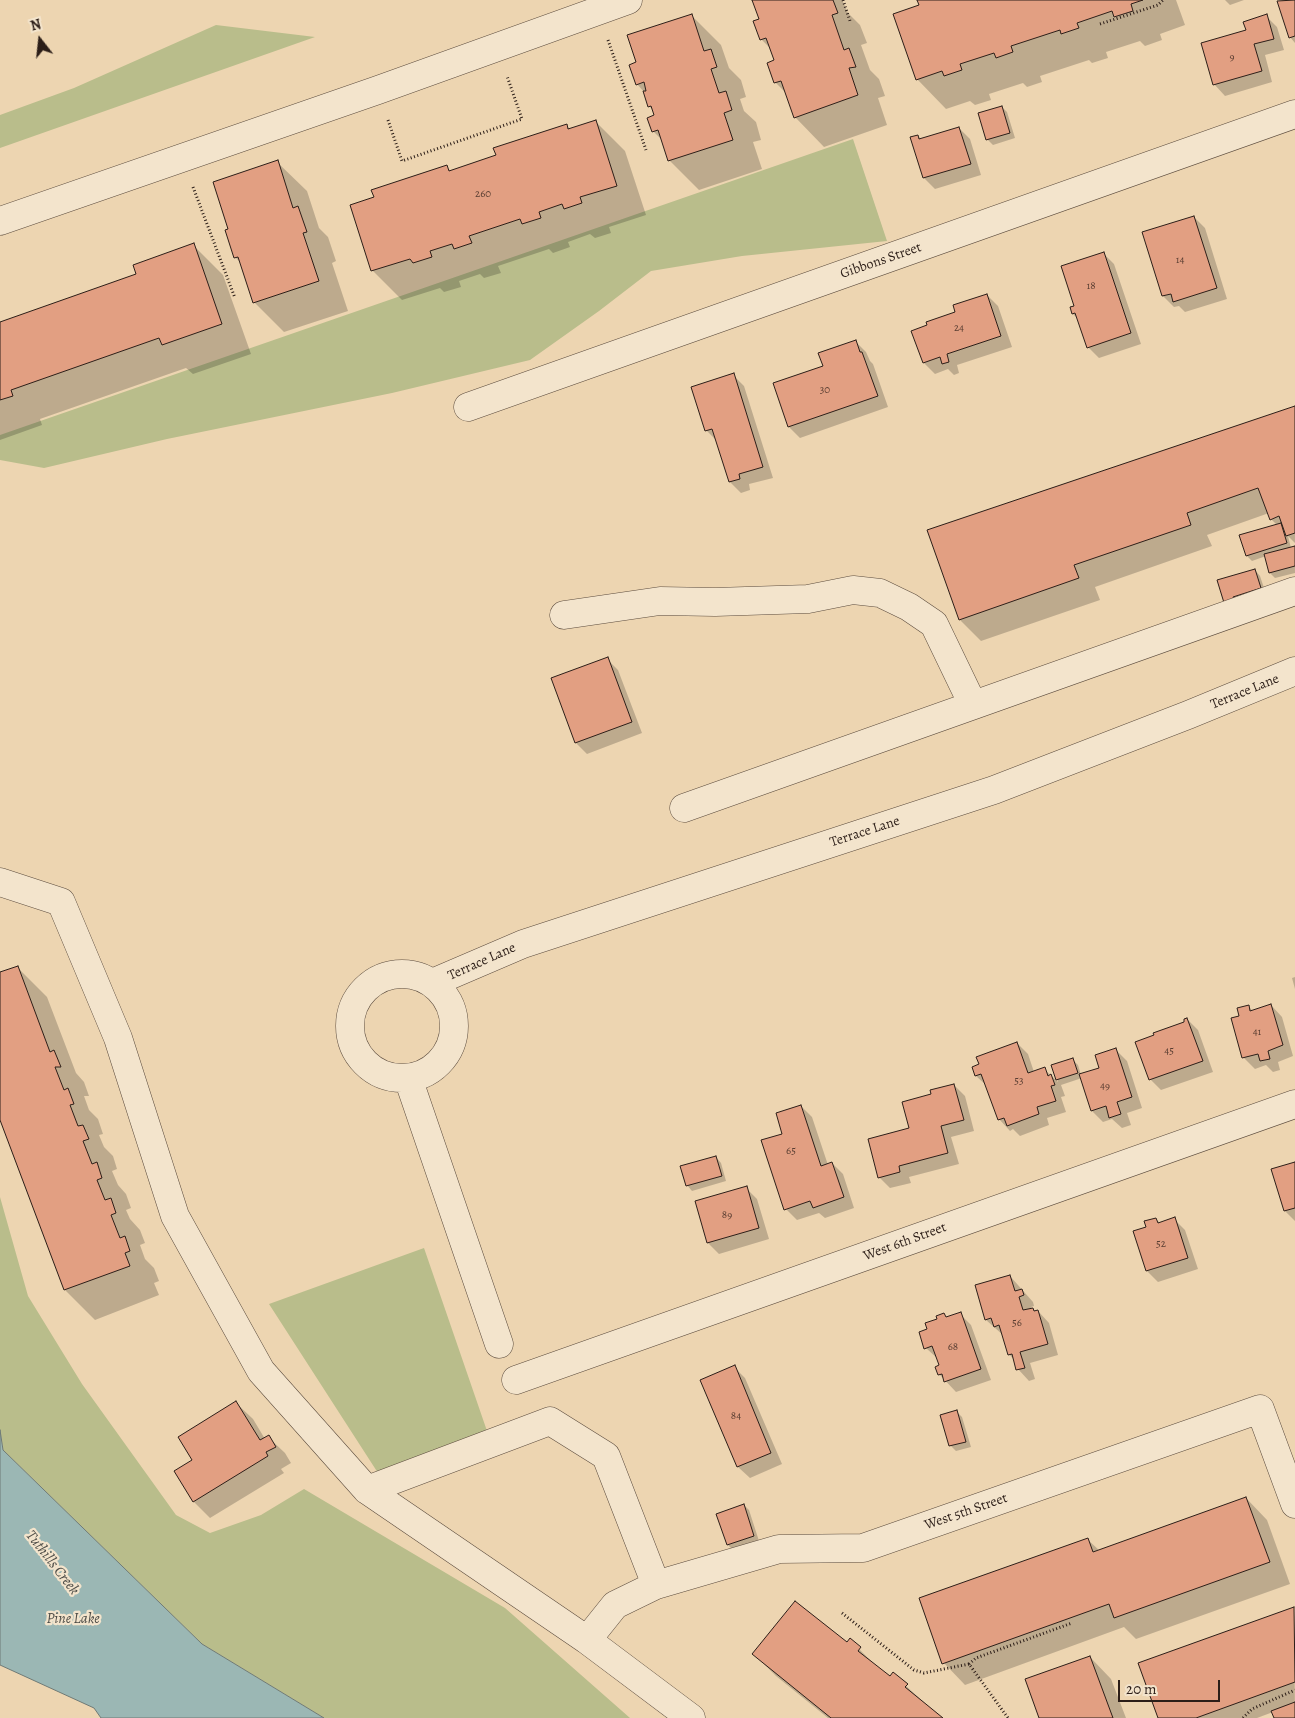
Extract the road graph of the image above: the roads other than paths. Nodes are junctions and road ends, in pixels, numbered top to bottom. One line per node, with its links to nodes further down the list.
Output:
1 (628, 0): 3 (street)
2 (1295, 114): 4 (street, Gibbons Street)
3 (0, 221)
4 (468, 407)
5 (1295, 591): 8 (street)
6 (564, 614): 8 (street)
7 (1295, 671): 11 (street, Terrace Lane)
8 (973, 705): 9 (street)
9 (684, 808)
10 (0, 882): 16 (street)
11 (432, 983): 12 (street, Terrace Lane); 12 (street, Terrace Lane)
12 (408, 1078): 14 (street)
13 (1295, 1104): 15 (street, West 6th Street)
14 (500, 1344)
15 (516, 1380)
16 (367, 1490): 18 (street); 19 (street)
17 (1295, 1504): 18 (street, West 5th Street)
18 (656, 1584): 19 (street, West 5th Street)
19 (587, 1640): 20 (street)
20 (691, 1718)

